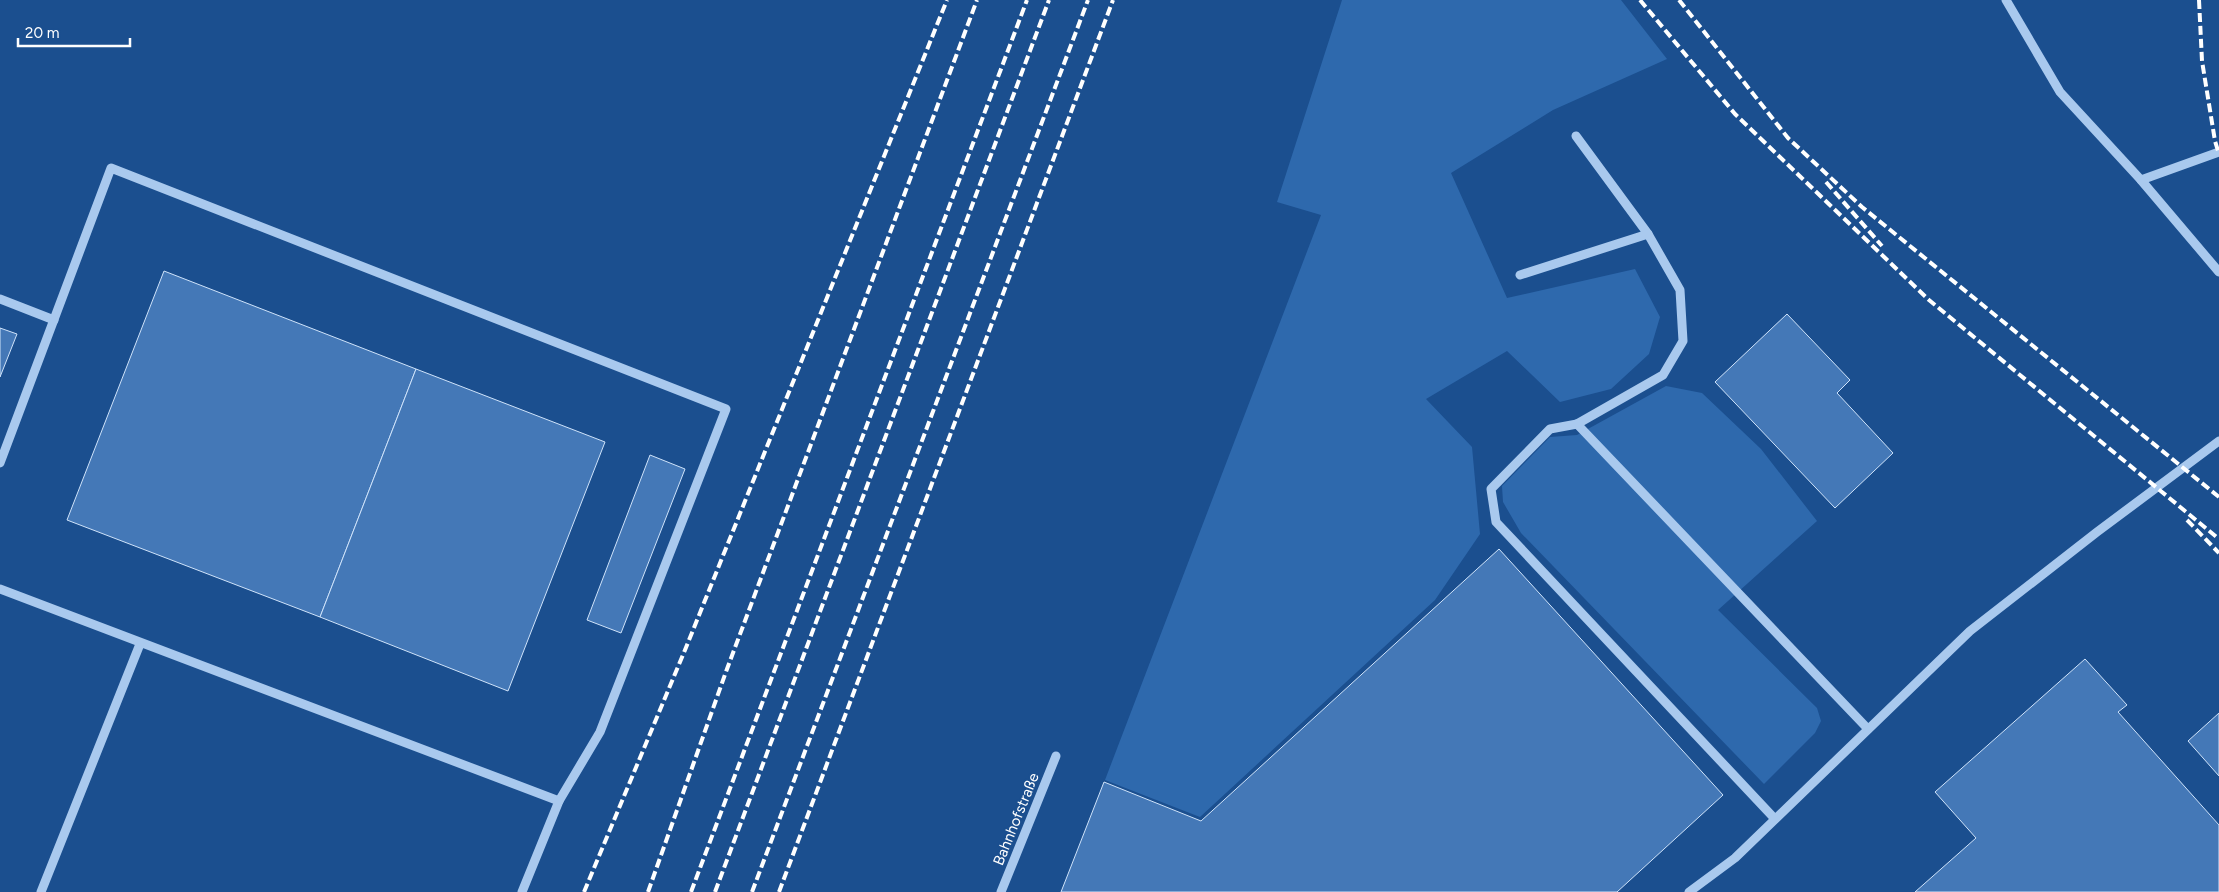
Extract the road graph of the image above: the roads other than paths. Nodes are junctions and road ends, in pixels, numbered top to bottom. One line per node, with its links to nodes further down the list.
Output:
1 (2006, 0): 4 (street)
2 (1576, 136): 5 (street)
3 (2219, 152): 4 (street)
4 (2141, 180): 6 (street)
5 (1648, 234): 7 (street); 10 (street)
6 (2219, 272)
7 (1520, 275)
8 (0, 299): 9 (street)
9 (54, 320): 12 (street); 17 (street)
10 (1577, 424): 15 (street); 18 (street)
11 (2219, 441): 15 (street)
12 (0, 463)
13 (0, 589): 14 (street)
14 (140, 644): 17 (street); 19 (street)
15 (1868, 729): 18 (street)
16 (1056, 756): 21 (street, Bahnhofstraße)
17 (559, 801): 20 (street)
18 (1774, 819): 22 (street)
19 (41, 892)
20 (522, 892)
21 (1001, 892)
22 (1689, 892)

